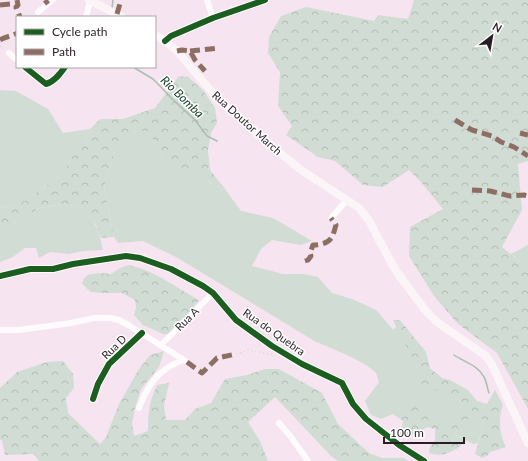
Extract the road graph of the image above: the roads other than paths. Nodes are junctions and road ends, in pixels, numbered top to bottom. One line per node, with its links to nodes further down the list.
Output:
1 (53, 0): 5 (street)
2 (90, 0): 6 (street); 7 (main road)
3 (207, 0): 8 (street)
4 (265, 0): 8 (street)
5 (38, 12)
6 (86, 16)
7 (120, 16)
8 (213, 18): 10 (street)
9 (156, 36): 10 (main road, Rua Doutor March)
10 (165, 41): 15 (main road, Rua Doutor March)
11 (9, 53): 12 (street)
12 (16, 59)
13 (26, 68): 14 (street)
14 (64, 68)
15 (347, 200): 16 (street); 25 (main road, Rua Doutor March)
16 (331, 218)
17 (0, 276): 18 (street, Rua do Quebra)
18 (213, 293): 21 (street, Rua A); 27 (street, Rua do Quebra)
19 (0, 330): 20 (street)
20 (142, 333): 21 (street); 22 (street, Rua D)
21 (161, 346): 23 (street)
22 (93, 399)
23 (139, 408)
24 (279, 423): 26 (street)
25 (528, 443)
26 (308, 461)
27 (424, 461)

